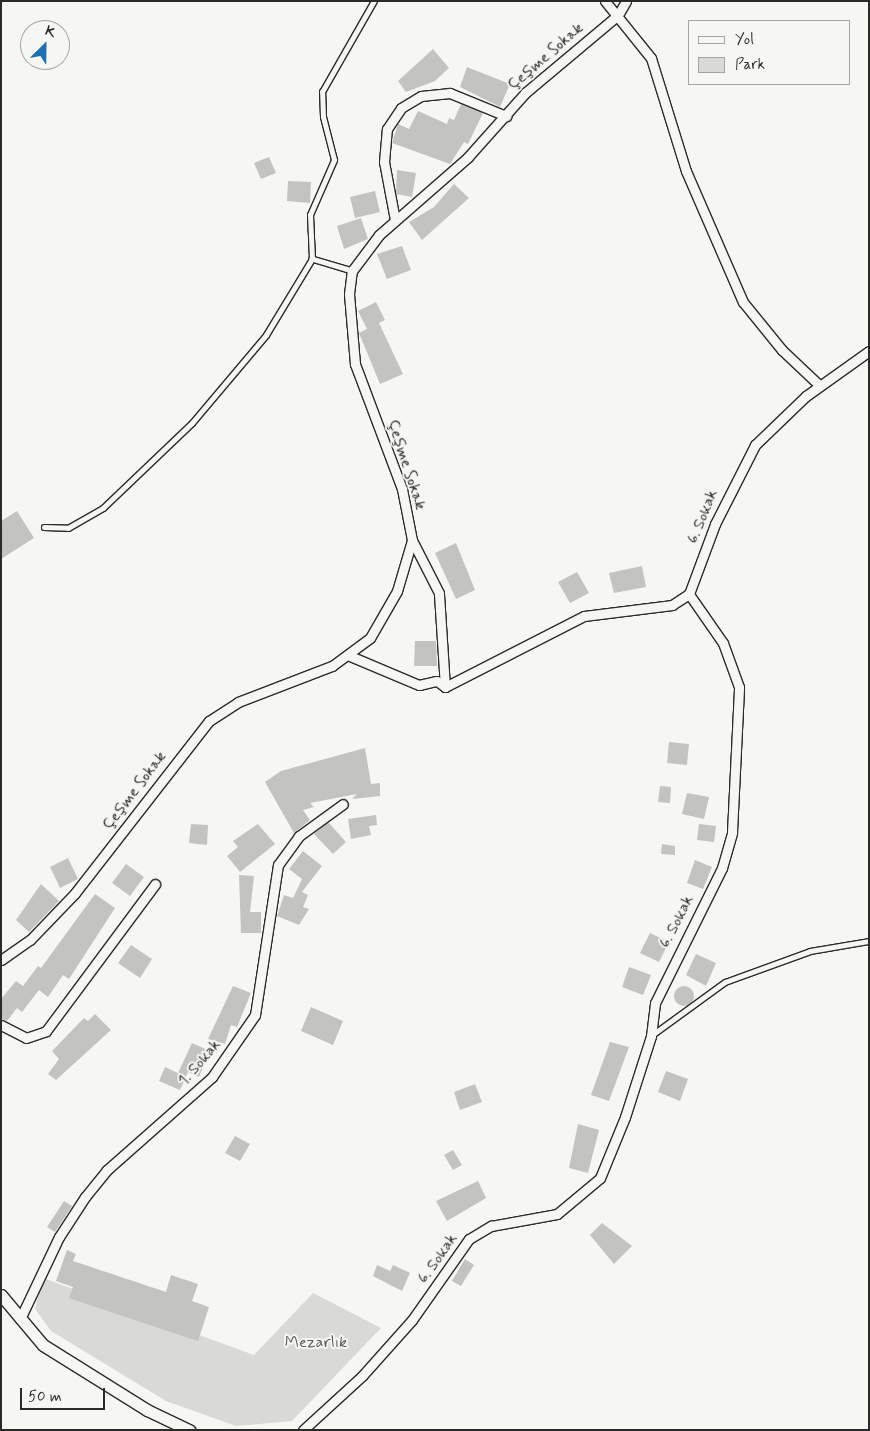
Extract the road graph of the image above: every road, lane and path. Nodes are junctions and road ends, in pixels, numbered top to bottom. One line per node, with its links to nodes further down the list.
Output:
1 (374, 1): 7 (lane)
2 (605, 1): 4 (street)
3 (626, 1): 4 (street, Çeşme Sokak)
4 (618, 15): 5 (street, Çeşme Sokak); 10 (street)
5 (506, 116): 6 (street, Çeşme Sokak); 6 (street)
6 (395, 220): 8 (street, Çeşme Sokak)
7 (312, 259): 8 (lane); 11 (lane)
8 (352, 271): 12 (street, Çeşme Sokak)
9 (869, 351): 10 (street, 6. Sokak)
10 (819, 385): 13 (street, 6. Sokak)
11 (44, 527)
12 (412, 540): 14 (street, Çeşme Sokak); 15 (street)
13 (689, 594): 15 (street); 21 (street, 6. Sokak)
14 (350, 656): 15 (street); 19 (street, Çeşme Sokak)
15 (445, 687)
16 (343, 804): 23 (street, 1. Sokak)
17 (155, 884): 20 (street)
18 (869, 941): 21 (lane)
19 (1, 960)
20 (1, 1025)
21 (651, 1036): 25 (street, 6. Sokak)
22 (1, 1295): 23 (street)
23 (20, 1319): 24 (street)
24 (189, 1430)
25 (303, 1430)

